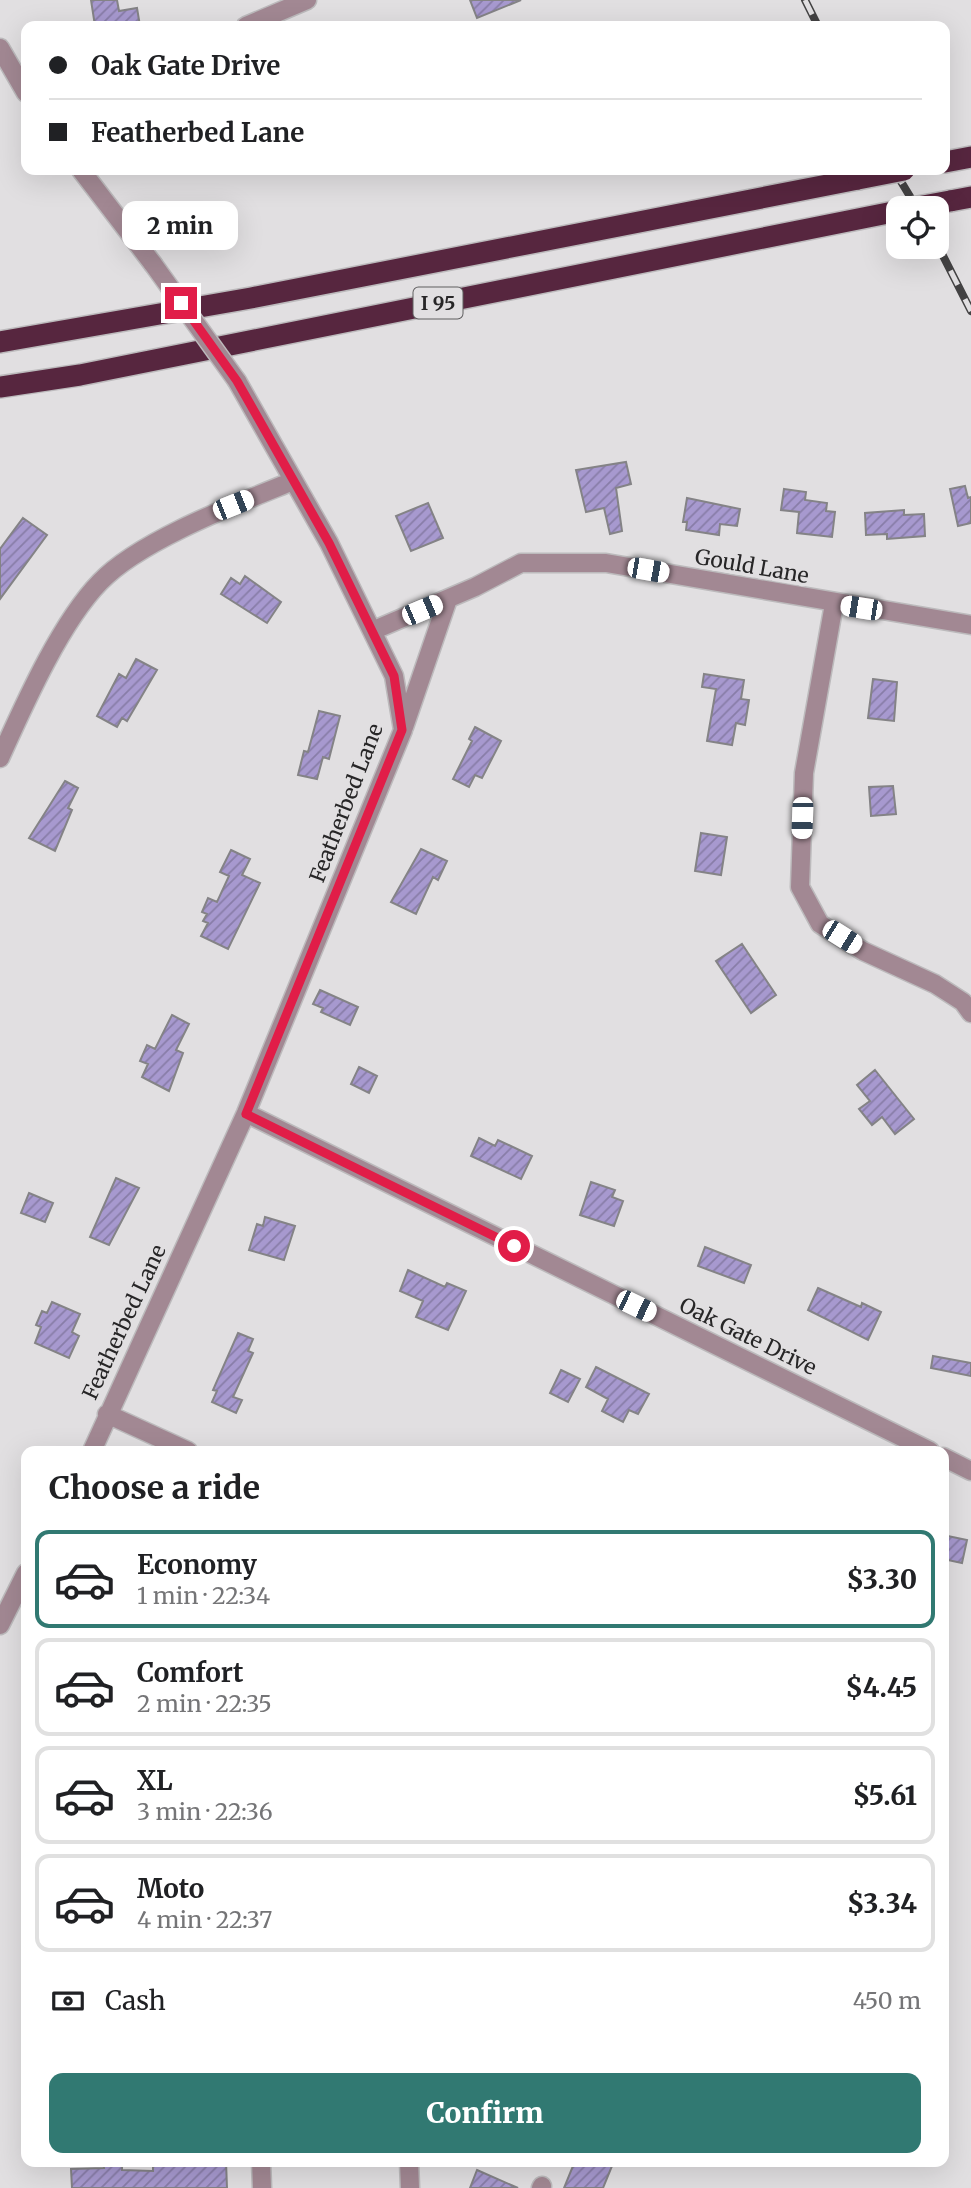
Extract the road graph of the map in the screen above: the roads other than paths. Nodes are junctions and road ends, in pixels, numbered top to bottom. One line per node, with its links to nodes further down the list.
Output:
1 (307, 0): 2 (street)
2 (258, 21)
3 (0, 48): 4 (street)
4 (21, 84)
5 (971, 157): 6 (highway)
6 (950, 161)
7 (85, 175): 14 (street, Featherbed Lane, bridge)
8 (878, 175): 12 (highway, I 95, bridge)
9 (971, 197): 10 (highway, bridge)
10 (949, 201)
11 (886, 213): 13 (highway, I 95)
12 (0, 342)
13 (0, 387)
14 (293, 481): 18 (street, Featherbed Lane); 20 (street)
15 (448, 599): 16 (street, Gould Lane); 18 (street, Gould Lane); 19 (street)
16 (834, 604): 17 (street, Gould Lane); 21 (street)
17 (971, 625)
18 (372, 631): 19 (street, Featherbed Lane)
19 (402, 730): 22 (street, Featherbed Lane)
20 (0, 758)
21 (971, 1013)
22 (246, 1114): 23 (street, Featherbed Lane); 26 (street, Oak Gate Drive)
23 (107, 1414): 24 (street, Featherbed Lane); 25 (street)
24 (94, 1446)
25 (177, 1446)
26 (920, 1446)
27 (949, 1460): 28 (street)
28 (971, 1471)
29 (21, 1583): 30 (street)
30 (0, 1625)
31 (261, 2167): 33 (street)
32 (409, 2167): 34 (street)
33 (262, 2188)
34 (411, 2188)

